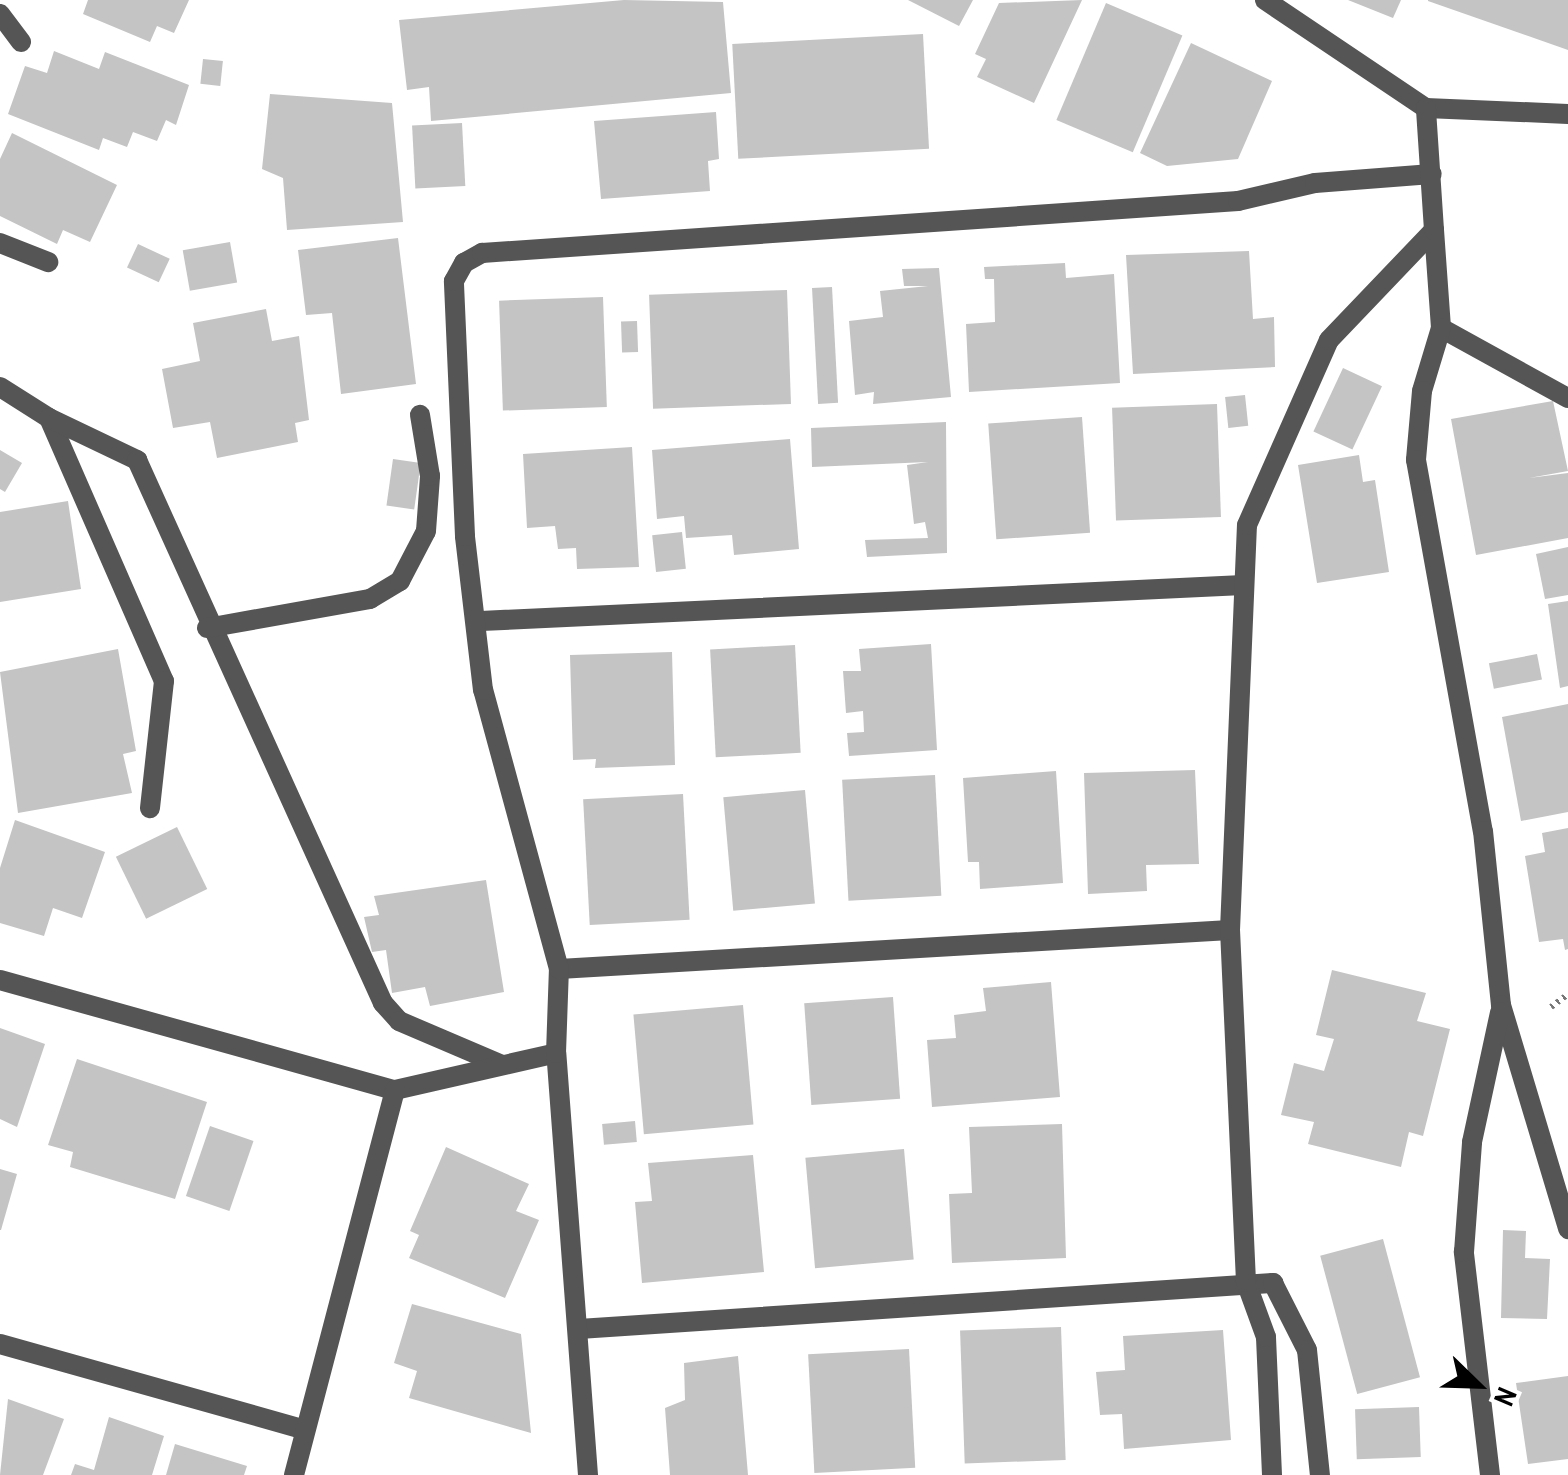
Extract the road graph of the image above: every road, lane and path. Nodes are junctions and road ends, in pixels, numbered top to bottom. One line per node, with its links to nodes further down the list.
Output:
1 (1265, 0): 4 (street)
2 (0, 14): 3 (street)
3 (21, 42)
4 (1426, 108): 5 (street); 6 (street)
5 (1568, 114)
6 (1432, 174): 7 (street); 16 (street)
7 (1434, 230): 10 (street); 15 (street)
8 (0, 243): 9 (street)
9 (48, 262)
10 (1441, 328): 12 (street); 22 (street)
11 (0, 386): 14 (street)
12 (1568, 398)
13 (420, 415): 17 (street)
14 (49, 418): 17 (street); 18 (street)
15 (1242, 585): 16 (street); 19 (street)
16 (481, 621): 20 (street)
17 (207, 628): 24 (street)
18 (150, 808)
19 (1230, 930): 20 (street); 27 (street)
20 (559, 968): 23 (street)
21 (0, 980): 25 (street)
22 (1501, 1005): 26 (street); 35 (street)
23 (556, 1053): 24 (street); 28 (street)
24 (502, 1065): 25 (street)
25 (396, 1090): 30 (street)
26 (1568, 1229)
27 (1246, 1282): 28 (street); 33 (street); 34 (street)
28 (579, 1329): 32 (street)
29 (0, 1344): 30 (street)
30 (304, 1430): 31 (street)
31 (294, 1475)
32 (588, 1475)
33 (1272, 1475)
34 (1320, 1475)
35 (1490, 1475)

